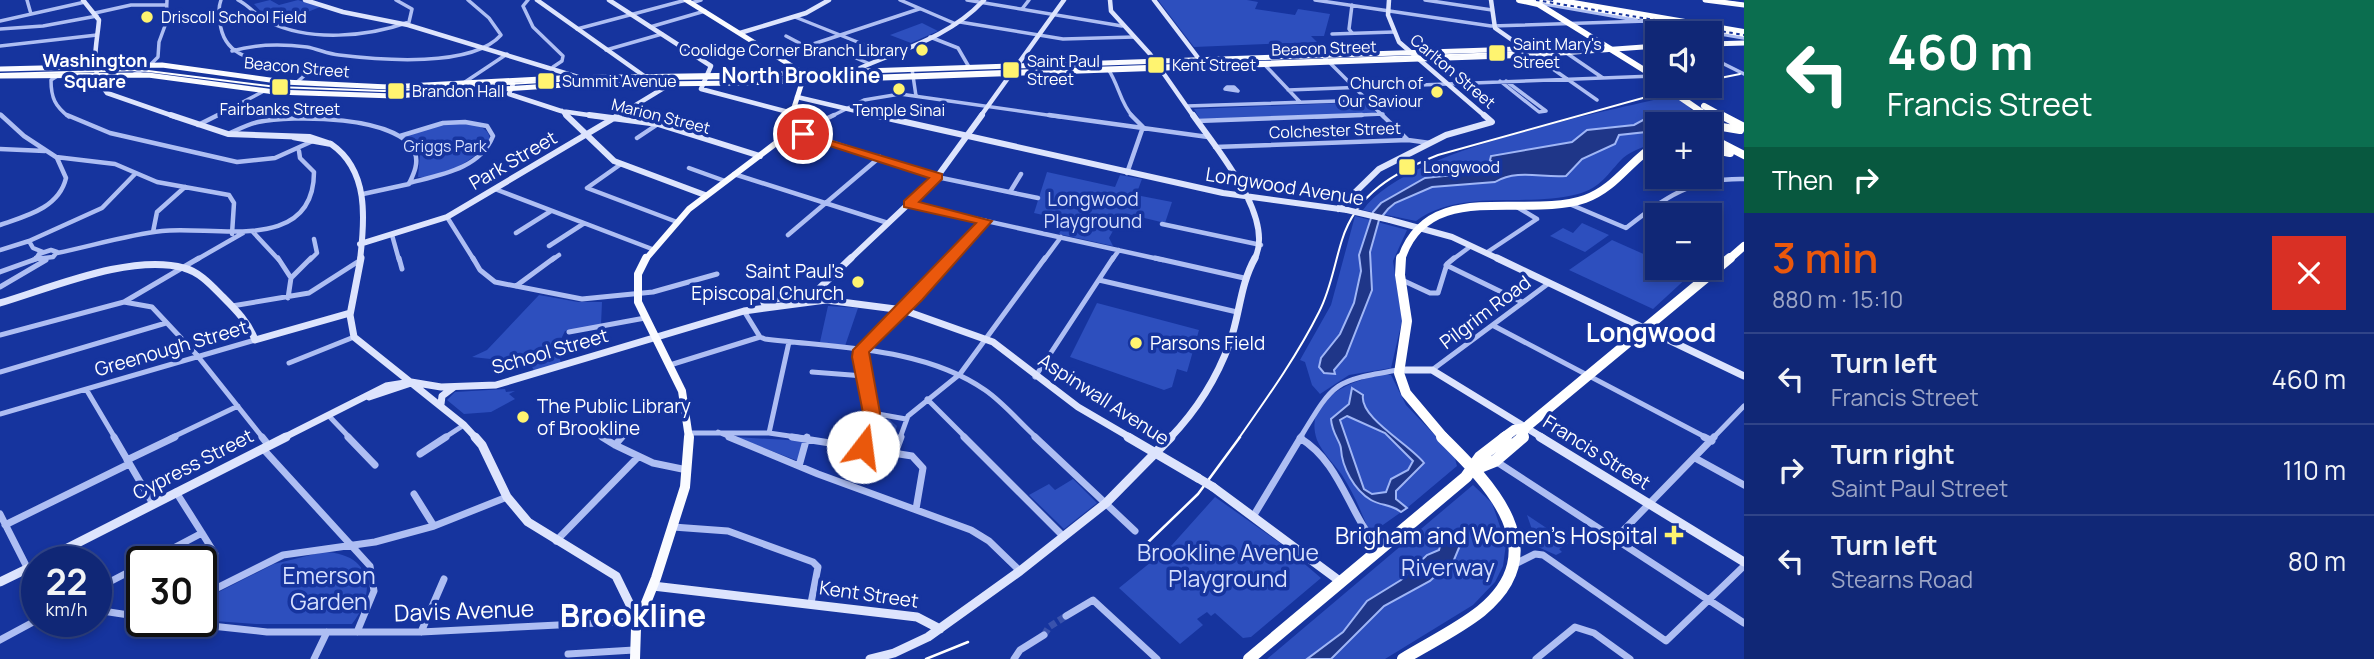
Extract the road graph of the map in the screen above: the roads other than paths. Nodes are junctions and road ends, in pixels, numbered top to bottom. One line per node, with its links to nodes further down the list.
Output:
1 (27, 0): 42 (street)
2 (221, 0): 82 (street)
3 (238, 0): 52 (street)
4 (305, 0): 52 (main road)
5 (396, 0): 52 (street)
6 (468, 0): 78 (street)
7 (528, 0): 103 (street)
8 (537, 0): 57 (main road)
9 (609, 0): 45 (main road)
10 (701, 0): 29 (street)
11 (829, 0): 46 (main road)
12 (900, 0): 37 (street)
13 (967, 0): 30 (street)
14 (1029, 0): 38 (street)
15 (1064, 0): 44 (main road)
16 (1110, 0): 53 (main road)
17 (1154, 0): 93 (main road)
18 (1315, 0): 31 (street)
19 (1389, 0): 41 (main road, Carlton Street)
20 (1425, 0): 39 (street)
21 (1492, 0): 39 (main road)
22 (1519, 0): 33 (highway)
23 (1556, 0): 58 (highway)
24 (1574, 0): 58 (highway)
25 (1705, 0): 34 (main road)
26 (1732, 0): 34 (main road)
27 (84, 1): 42 (street); 43 (main road)
28 (120, 1): 36 (street)
29 (688, 1): 40 (main road); 45 (street)
30 (984, 1): 38 (street); 50 (main road)
31 (1334, 1): 35 (street)
32 (166, 3): 36 (street); 99 (street)
33 (1536, 3): 47 (street); 51 (highway)
34 (1744, 4)
35 (1352, 5): 41 (street); 61 (street)
36 (124, 6): 43 (street)
37 (919, 9): 50 (street); 66 (street)
38 (1022, 9): 44 (street)
39 (1492, 10): 55 (main road)
40 (706, 11): 54 (street); 60 (main road)
41 (1388, 11): 55 (street); 59 (main road, Carlton Street)
42 (31, 14): 48 (street)
43 (96, 14): 56 (street); 65 (main road)
44 (1053, 14): 53 (street); 67 (main road)
45 (632, 15): 54 (main road); 57 (street)
46 (794, 17): 60 (main road); 66 (street)
47 (1645, 21)
48 (0, 22)
49 (1645, 22): 51 (street)
50 (958, 23): 67 (street); 69 (main road)
51 (1569, 24): 55 (street); 79 (highway)
52 (404, 25): 78 (main road)
53 (1122, 26): 70 (main road)
54 (650, 27): 62 (main road)
55 (1494, 27): 80 (main road)
56 (0, 29)
57 (578, 29): 81 (main road)
58 (1744, 30)
59 (1394, 32): 61 (street); 84 (main road, Carlton Street)
60 (740, 33): 87 (main road)
61 (1352, 33): 63 (street)
62 (662, 34): 81 (street); 121 (main road)
63 (1332, 34)
64 (1722, 34): 71 (street)
65 (97, 35): 74 (street); 102 (main road)
66 (839, 35): 75 (street); 88 (street)
67 (1038, 35): 70 (street); 101 (main road)
68 (786, 36): 75 (street)
69 (930, 37): 88 (main road); 104 (street)
70 (1134, 37): 94 (main road)
71 (1744, 38)
72 (1744, 43): 73 (main road)
73 (1722, 44)
74 (0, 46)
75 (805, 46): 87 (street)
76 (1585, 47): 79 (main road, Beacon Street); 80 (main road, Beacon Street); 83 (main road)
77 (1645, 47): 79 (main road, Beacon Street)
78 (488, 48): 82 (street); 86 (main road)
79 (1607, 48): 83 (main road, Beacon Street); 111 (highway)
80 (1525, 49): 84 (main road, Beacon Street)
81 (606, 50): 120 (main road)
82 (232, 51): 130 (street)
83 (1592, 51): 85 (main road, Beacon Street)
84 (1411, 52): 89 (main road, Beacon Street); 92 (main road, Carlton Street)
85 (1565, 52): 90 (main road, Beacon Street); 124 (street)
86 (508, 54): 103 (main road); 135 (street)
87 (777, 55): 119 (main road)
88 (890, 55): 97 (main road)
89 (1322, 55): 93 (main road, Beacon Street); 95 (street)
90 (1533, 55): 92 (main road, Beacon Street); 126 (street)
91 (856, 58): 97 (street)
92 (1419, 58): 95 (main road, Beacon Street); 134 (main road, Carlton Street)
93 (1199, 59): 94 (main road, Beacon Street)
94 (1155, 61): 101 (main road, Beacon Street); 105 (main road)
95 (1329, 62): 98 (main road, Beacon Street); 136 (street)
96 (1722, 63): 115 (street)
97 (870, 64): 108 (main road); 110 (main road)
98 (1264, 64): 105 (main road, Beacon Street); 138 (street)
99 (151, 65): 100 (main road, Beacon Street); 102 (main road, Beacon Street); 113 (street)
100 (165, 65): 118 (main road); 130 (main road, Beacon Street)
101 (1016, 65): 104 (main road, Beacon Street); 112 (main road)
102 (94, 66): 109 (main road, Beacon Street); 117 (main road)
103 (553, 67): 114 (main road)
104 (970, 67): 106 (main road, Beacon Street)
105 (1160, 67): 107 (main road, Beacon Street); 149 (main road)
106 (912, 69): 108 (main road, Beacon Street); 122 (street)
107 (1108, 69): 112 (main road, Beacon Street); 164 (street)
108 (883, 70): 110 (main road, Beacon Street)
109 (1, 71): 116 (main road, Beacon Street)
110 (859, 71): 119 (main road, Beacon Street); 123 (main road)
111 (1645, 72)
112 (1010, 73): 122 (main road, Beacon Street); 151 (main road)
113 (131, 74): 117 (main road, Beacon Street); 118 (main road, Beacon Street)
114 (565, 74): 120 (main road, Beacon Street); 127 (main road, Beacon Street)
115 (1744, 74)
116 (58, 75): 117 (main road, Beacon Street); 183 (street)
117 (96, 75): 162 (main road)
118 (148, 75): 139 (main road, Beacon Street)
119 (800, 75): 121 (main road, Beacon Street); 123 (main road, Beacon Street); 133 (main road, Beacon Street); 142 (main road)
120 (644, 76): 121 (main road, Beacon Street); 131 (main road)
121 (709, 76): 133 (main road)
122 (914, 76): 123 (main road, Beacon Street); 141 (street)
123 (865, 78)
124 (1603, 78): 125 (street); 126 (street)
125 (1645, 78)
126 (1566, 79): 129 (street); 146 (street)
127 (514, 80): 135 (main road, Beacon Street); 137 (main road)
128 (1500, 81): 129 (street); 129 (street); 134 (street)
129 (1506, 81)
130 (296, 83): 135 (main road, Beacon Street)
131 (654, 83): 132 (main road, Beacon Street); 137 (main road, Beacon Street)
132 (672, 83): 133 (main road, Beacon Street); 157 (main road, Park Street)
133 (704, 83): 154 (main road)
134 (1448, 83): 136 (street); 178 (main road, Carlton Street)
135 (462, 84)
136 (1355, 87): 138 (street); 145 (street)
137 (511, 89): 139 (main road, Beacon Street); 152 (main road, Marion Street)
138 (1288, 90): 147 (street)
139 (264, 91): 162 (street)
140 (1235, 92): 148 (street)
141 (916, 96): 150 (street); 151 (street)
142 (797, 97): 150 (main road, Longwood Avenue); 154 (main road)
143 (1685, 98): 153 (highway)
144 (1688, 98): 158 (highway)
145 (1369, 100): 147 (street); 156 (street)
146 (1597, 100)
147 (1300, 102): 148 (street)
148 (1243, 104): 149 (street)
149 (1187, 106): 159 (main road)
150 (845, 108): 167 (street); 172 (main road, Longwood Avenue)
151 (986, 108): 164 (street); 172 (main road)
152 (561, 111): 157 (main road, Marion Street); 170 (main road)
153 (1704, 112)
154 (792, 113): 166 (main road)
155 (0, 114): 182 (street)
156 (1383, 114): 159 (street); 176 (street)
157 (619, 117): 161 (main road, Marion Street); 170 (main road, Park Street)
158 (1727, 119): 160 (highway); 165 (highway)
159 (1197, 121): 173 (main road)
160 (1722, 121)
161 (658, 124): 174 (street); 186 (main road, Marion Street)
162 (197, 125): 168 (main road)
163 (1722, 127): 165 (highway)
164 (1143, 128): 173 (street); 192 (street)
165 (1744, 129)
166 (787, 132): 167 (street); 186 (main road)
167 (799, 132): 188 (street)
168 (228, 134): 169 (street); 171 (main road)
169 (400, 136): 199 (street); 199 (street)
170 (586, 136): 190 (main road); 201 (main road, Park Street)
171 (293, 137): 175 (main road); 177 (main road)
172 (966, 137): 192 (main road, Longwood Avenue); 196 (main road)
173 (1208, 137): 180 (main road)
174 (637, 138)
175 (314, 140): 177 (main road); 183 (street)
176 (1408, 140): 178 (street, Colchester Street); 180 (street, Colchester Street)
177 (331, 144): 203 (main road)
178 (1433, 144): 211 (main road)
179 (1722, 145): 187 (highway)
180 (1215, 147): 205 (main road)
181 (0, 149): 182 (street)
182 (45, 151): 189 (street)
183 (299, 151): 223 (street)
184 (1722, 151): 187 (highway)
185 (1645, 154): 207 (highway)
186 (760, 156): 194 (main road)
187 (1744, 156)
188 (880, 157): 196 (street); 208 (street)
189 (57, 158): 193 (street); 219 (street)
190 (621, 164): 204 (main road); 215 (street)
191 (689, 168): 198 (street)
192 (1127, 173): 205 (main road, Longwood Avenue)
193 (135, 174): 200 (street); 231 (street)
194 (734, 174): 198 (main road); 208 (street)
195 (1021, 174): 202 (street)
196 (937, 177): 202 (street); 209 (main road)
197 (1744, 179): 221 (street)
198 (725, 181): 204 (main road)
199 (409, 184): 203 (street)
200 (186, 187): 222 (street); 226 (street)
201 (495, 189): 212 (street); 213 (main road, Park Street)
202 (1010, 192): 206 (street)
203 (363, 194): 232 (main road)
204 (705, 195): 215 (main road)
205 (1250, 197): 211 (main road, Longwood Avenue); 233 (main road)
206 (1038, 198)
207 (1564, 202): 210 (highway); 221 (street)
208 (824, 203): 216 (street); 228 (street)
209 (909, 204): 214 (street); 216 (main road)
210 (1515, 206): 220 (highway); 242 (street)
211 (1338, 209): 220 (main road, Longwood Avenue, bridge)
212 (551, 211): 217 (street); 225 (street)
213 (447, 217): 227 (main road, Park Street); 259 (street)
214 (986, 221): 229 (street); 269 (street)
215 (677, 222): 237 (main road)
216 (888, 223): 258 (main road)
217 (583, 224): 234 (street); 237 (street)
218 (1162, 224): 233 (street)
219 (0, 225)
220 (1422, 228): 235 (main road, Longwood Avenue); 256 (highway)
221 (1626, 228)
222 (153, 232): 226 (street); 241 (street)
223 (253, 232): 224 (street); 244 (street)
224 (243, 233): 226 (street); 249 (street)
225 (516, 233)
226 (232, 234)
227 (392, 235): 232 (main road, Park Street); 250 (street)
228 (788, 235)
229 (1061, 237): 239 (street); 282 (street)
230 (314, 239): 253 (street)
231 (29, 241): 238 (street); 240 (street)
232 (360, 244): 247 (main road)
233 (1261, 245): 254 (main road, Kent Street)
234 (549, 246)
235 (1471, 246): 242 (main road, Longwood Avenue); 248 (street)
236 (1744, 246): 276 (highway)
237 (652, 249): 262 (main road)
238 (0, 250)
239 (1119, 250): 254 (street); 255 (street)
240 (43, 252): 241 (street); 245 (street)
241 (57, 253): 246 (street)
242 (1486, 253): 257 (main road, Longwood Avenue)
243 (559, 255): 259 (street)
244 (277, 258): 253 (street)
245 (36, 259): 246 (street); 251 (street)
246 (46, 260): 260 (street)
247 (359, 261): 263 (street); 272 (main road)
248 (1446, 265): 256 (street); 267 (street)
249 (186, 268): 265 (street); 266 (main road); 268 (main road)
250 (402, 269)
251 (0, 272)
252 (717, 274): 262 (street)
253 (292, 278): 263 (street)
254 (1244, 278): 271 (main road, Kent Street)
255 (1099, 280): 271 (street); 298 (street)
256 (1402, 280): 290 (highway)
257 (1549, 283): 267 (street, Pilgrim Road); 276 (main road, Longwood Avenue)
258 (824, 284): 261 (main road); 264 (main road)
259 (516, 286): 262 (street)
260 (0, 287)
261 (793, 294): 264 (main road, Aspinwall Avenue); 270 (main road, Aspinwall Avenue)
262 (637, 295): 273 (main road)
263 (288, 298): 268 (street)
264 (807, 299): 269 (main road, Aspinwall Avenue); 270 (main road, Aspinwall Avenue)
265 (124, 302): 274 (street); 278 (street)
266 (0, 303)
267 (1524, 303): 275 (street, Pilgrim Road)
268 (232, 306): 283 (main road)
269 (903, 310): 282 (main road, Aspinwall Avenue); 285 (street)
270 (744, 311): 280 (main road, Aspinwall Avenue); 281 (street)
271 (1237, 312): 325 (main road, Kent Street)
272 (350, 313): 279 (main road); 283 (main road, Greenough Street)
273 (645, 318): 277 (street); 280 (main road)
274 (166, 323): 286 (street); 292 (street)
275 (1494, 326): 291 (street, Pilgrim Road); 295 (street)
276 (1646, 330): 295 (highway); 297 (main road, Longwood Avenue)
277 (569, 332)
278 (0, 335)
279 (355, 337): 287 (street); 289 (main road)
280 (655, 337): 288 (main road); 300 (main road, School Street)
281 (760, 337): 284 (street); 288 (street)
282 (986, 338): 294 (street); 298 (main road, Aspinwall Avenue)
283 (255, 340): 286 (street, Greenough Street)
284 (789, 342): 285 (street); 316 (street)
285 (862, 350): 294 (street); 296 (street)
286 (196, 354): 301 (street, Greenough Street); 306 (street)
287 (289, 363)
288 (670, 365): 315 (main road)
289 (393, 368): 299 (main road); 302 (main road)
290 (1398, 370): 291 (main road, Pilgrim Road); 318 (street); 332 (highway)
291 (1432, 370): 313 (main road, Francis Street)
292 (0, 372)
293 (812, 372): 296 (street)
294 (960, 374): 304 (street); 338 (street)
295 (1588, 374): 313 (highway); 319 (street)
296 (864, 376): 308 (street)
297 (1744, 376)
298 (1035, 377): 325 (main road, Aspinwall Avenue)
299 (411, 382): 300 (main road, School Street); 302 (main road, Cypress Street); 303 (main road, Cypress Street); 305 (main road)
300 (454, 387): 305 (main road)
301 (86, 389): 309 (street, Greenough Street); 329 (street)
302 (376, 390): 303 (main road, Cypress Street)
303 (362, 398): 310 (main road, Cypress Street)
304 (927, 399): 311 (street); 349 (street)
305 (441, 404): 312 (main road)
306 (238, 406): 320 (street); 329 (street)
307 (1744, 406): 319 (street)
308 (872, 413): 311 (street); 322 (street)
309 (0, 414)
310 (328, 415): 320 (main road, Cypress Street); 330 (street)
311 (906, 419): 323 (street)
312 (464, 425): 324 (street); 337 (main road)
313 (1525, 428): 328 (highway); 332 (highway); 340 (main road, Francis Street)
314 (718, 432): 315 (street); 316 (street); 331 (street)
315 (689, 433): 333 (main road)
316 (769, 433): 317 (street)
317 (807, 438): 322 (street); 331 (street)
318 (1300, 438): 343 (street); 356 (street)
319 (1712, 441): 327 (street)
320 (266, 446): 335 (main road, Cypress Street); 355 (street)
321 (614, 446): 326 (street)
322 (863, 447): 323 (street)
323 (895, 453): 341 (street)
324 (420, 454)
325 (1155, 454): 338 (main road, Kent Street); 343 (main road, Aspinwall Avenue, bridge)
326 (638, 457): 333 (street); 351 (street)
327 (1695, 458): 334 (street); 340 (street)
328 (1494, 461): 332 (highway); 350 (street)
329 (128, 462): 339 (street); 344 (street)
330 (375, 465)
331 (799, 466): 341 (street)
332 (1475, 469): 356 (highway); 359 (highway)
333 (687, 470): 346 (main road)
334 (1744, 485)
335 (176, 492): 339 (main road, Cypress Street); 348 (street)
336 (414, 494): 345 (street)
337 (507, 496): 345 (street); 351 (main road)
338 (1105, 503): 347 (street); 349 (main road, Kent Street)
339 (153, 504): 352 (main road, Cypress Street)
340 (1650, 505): 350 (street); 358 (main road, Francis Street)
341 (916, 509): 360 (street)
342 (0, 514): 344 (street)
343 (1254, 515): 364 (main road, Aspinwall Avenue)
344 (5, 524): 357 (street)
345 (434, 526): 355 (street)
346 (673, 527): 365 (main road); 368 (street)
347 (1135, 531)
348 (202, 533): 353 (street); 354 (street)
349 (1064, 537): 360 (main road, Kent Street)
350 (1615, 539): 367 (street)
351 (556, 541): 370 (main road)
352 (71, 546)
353 (177, 546)
354 (210, 546)
355 (354, 546): 366 (street); 376 (street)
356 (1380, 549): 364 (highway)
357 (21, 558)
358 (1744, 564): 367 (street)
359 (1513, 566): 367 (street); 387 (highway)
360 (1020, 571): 374 (main road, Kent Street)
361 (21, 572): 363 (main road, Cypress Street)
362 (444, 579): 377 (street)
363 (0, 582)
364 (1341, 582): 386 (highway)
365 (653, 586): 368 (main road, Kent Street); 370 (main road)
366 (217, 588)
367 (1709, 601): 371 (street)
368 (811, 603): 374 (main road, Kent Street)
369 (1066, 616): 385 (street)
370 (638, 621): 377 (street, Davis Avenue); 381 (main road)
371 (1744, 623)
372 (217, 628): 375 (street, Davis Avenue)
373 (21, 629): 379 (street)
374 (940, 629): 383 (main road)
375 (327, 632): 376 (street, Davis Avenue); 382 (street)
376 (357, 632): 377 (street, Davis Avenue)
377 (421, 632)
378 (1044, 635): 384 (street)
379 (0, 640)
380 (568, 654): 381 (street)
381 (634, 654)
382 (314, 659)
383 (870, 659)
384 (1014, 659)
385 (1157, 659)
386 (1249, 659)
387 (1403, 659)
388 (1536, 659): 389 (street)
389 (1630, 659)

